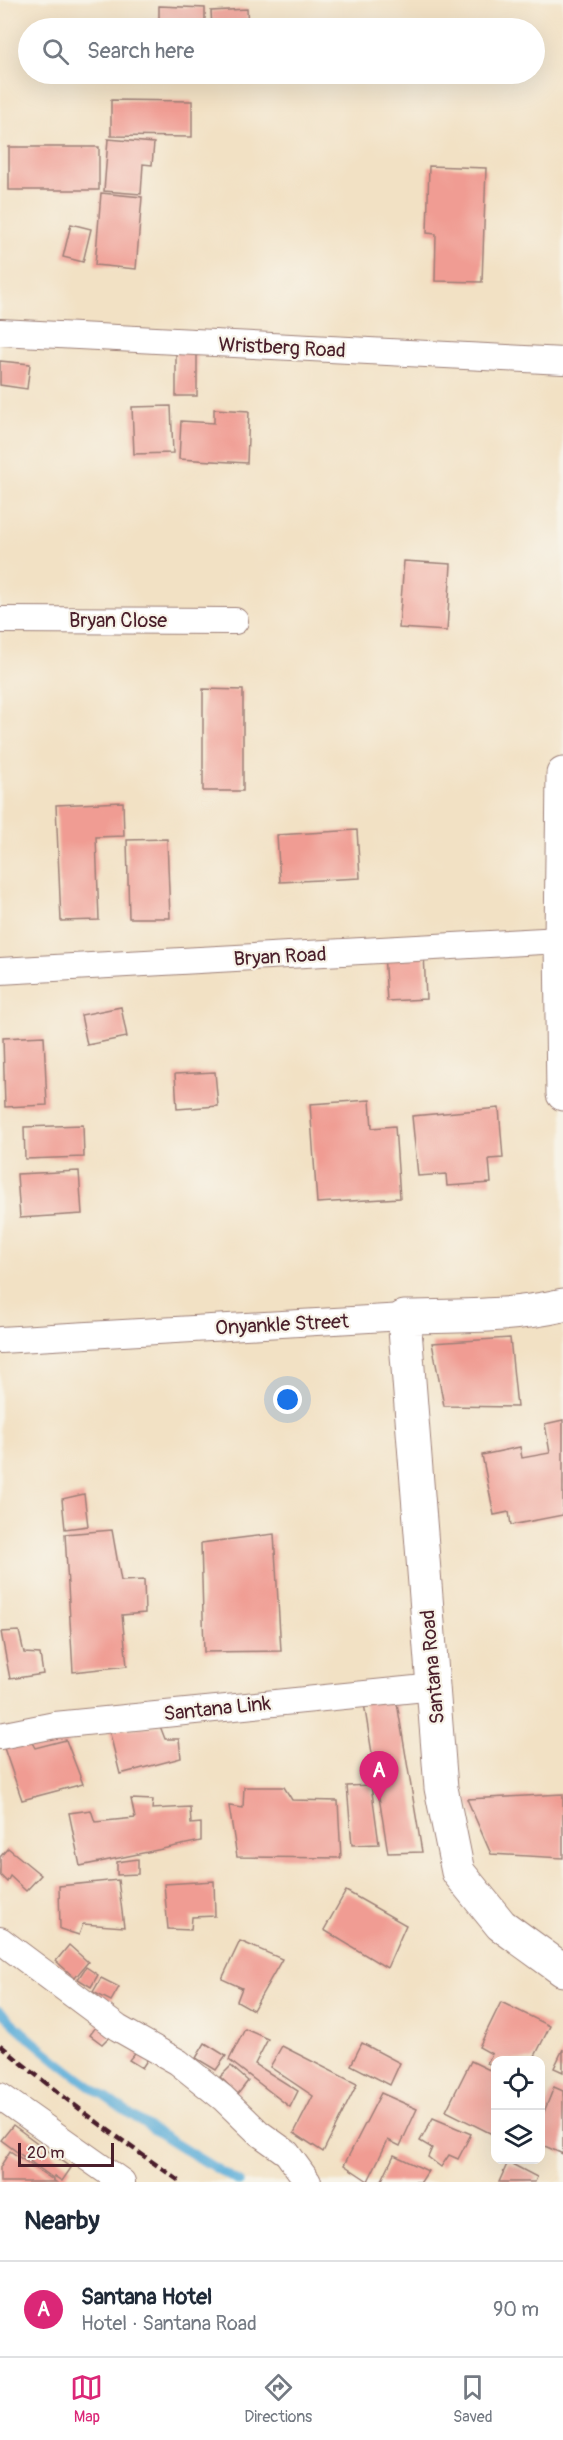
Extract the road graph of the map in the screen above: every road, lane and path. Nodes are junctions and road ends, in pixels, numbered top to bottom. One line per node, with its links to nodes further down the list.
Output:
1 (0, 332): 2 (street, Wristberg Road)
2 (563, 362)
3 (0, 620): 4 (street, Bryan Close)
4 (235, 621)
5 (563, 774): 6 (street)
6 (561, 940): 7 (street, Bryan Road); 8 (street)
7 (0, 971)
8 (563, 1094)
9 (563, 1305): 10 (street, Onyankle Street)
10 (404, 1317): 11 (street, Onyankle Street); 12 (street, Santana Road)
11 (0, 1340)
12 (435, 1687): 13 (street, Santana Link); 15 (street, Santana Road)
13 (0, 1736)
14 (0, 1940): 18 (street)
15 (563, 1970)
16 (0, 2096): 17 (street)
17 (122, 2182)
18 (308, 2182)

